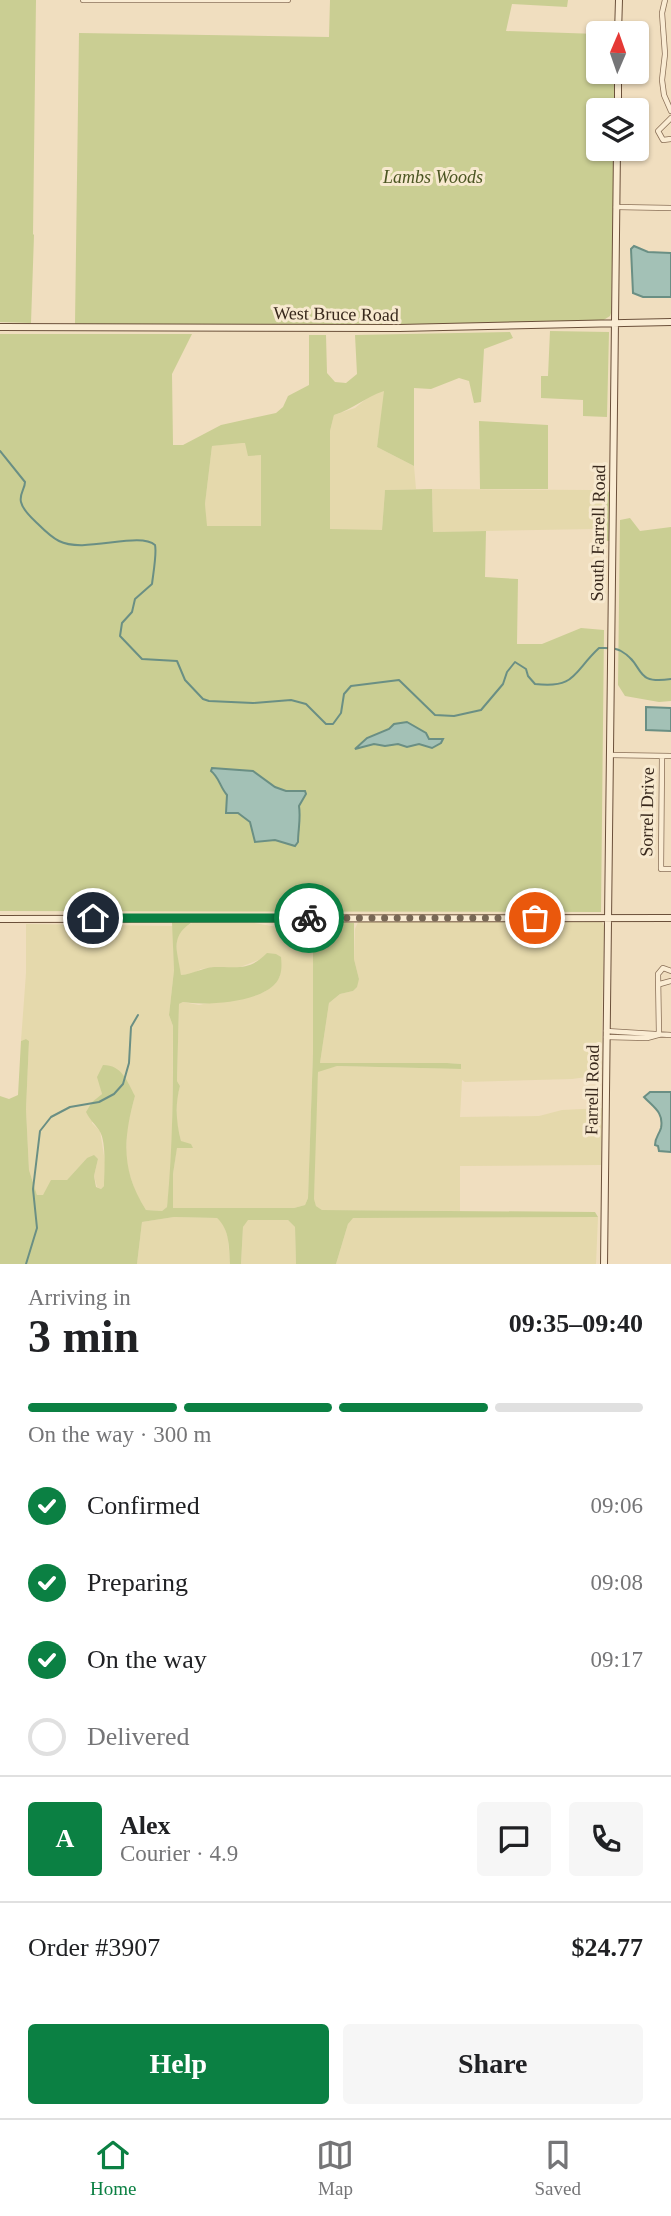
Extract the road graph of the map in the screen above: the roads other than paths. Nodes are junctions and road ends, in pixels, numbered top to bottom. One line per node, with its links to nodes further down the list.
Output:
1 (83, 0): 6 (street)
2 (245, 0): 3 (street); 6 (street)
3 (288, 0)
4 (619, 0): 7 (street)
5 (665, 0): 8 (street)
6 (168, 1)
7 (618, 21)
8 (671, 111)
9 (671, 118): 10 (street)
10 (671, 139)
11 (617, 161): 12 (street, South Farrell Road)
12 (616, 207): 13 (street); 15 (street, South Farrell Road)
13 (671, 208)
14 (671, 322): 15 (street, West Bruce Road)
15 (615, 324): 16 (street, West Bruce Road); 17 (street, South Farrell Road)
16 (0, 327)
17 (609, 755): 18 (street); 21 (street, South Farrell Road)
18 (662, 756): 19 (street); 20 (street, Sorrel Drive)
19 (671, 756)
20 (671, 869)
21 (607, 917): 22 (street); 23 (street); 27 (street, Farrell Road)
22 (671, 918)
23 (0, 919)
24 (671, 971): 26 (street)
25 (671, 981): 26 (street)
26 (660, 984): 28 (street)
27 (606, 1034): 28 (street); 30 (street, Farrell Road)
28 (659, 1035): 29 (street)
29 (671, 1035)
30 (604, 1264)

